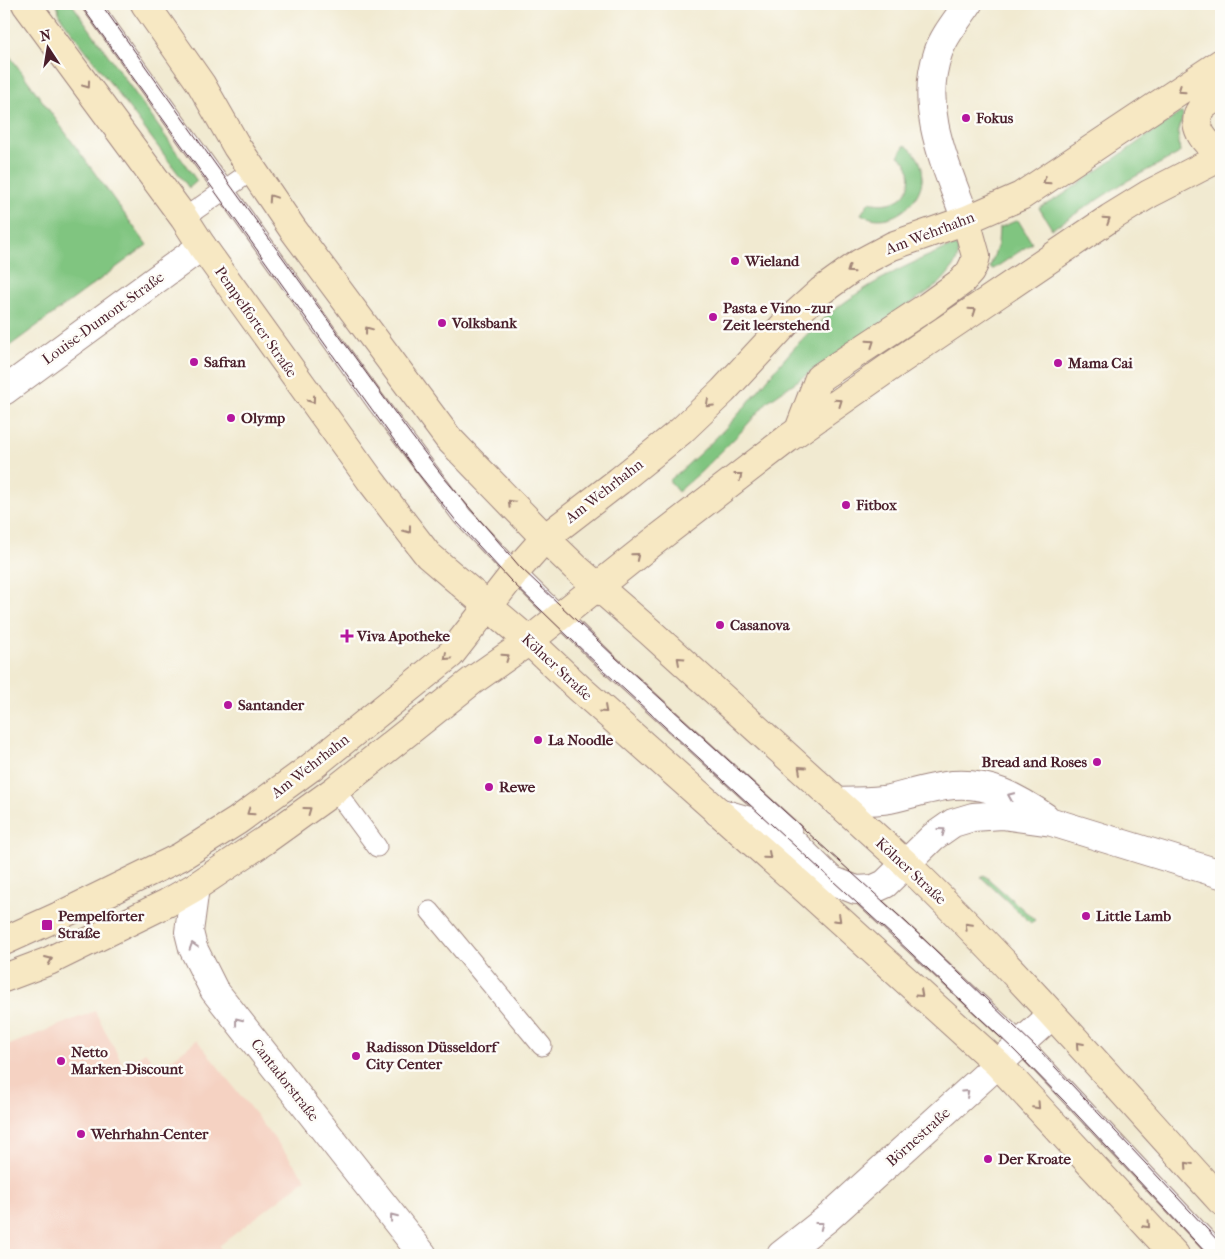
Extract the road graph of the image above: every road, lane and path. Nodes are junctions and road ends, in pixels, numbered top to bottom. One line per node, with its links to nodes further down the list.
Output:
1 (91, 4): 12 (lane)
2 (126, 4): 8 (main road)
3 (145, 4): 8 (main road)
4 (968, 4): 14 (street)
5 (35, 10): 13 (main road, Pempelforter Straße, one-way to 13)
6 (1221, 63): 14 (main road, Am Wehrhahn, one-way to 14)
7 (1221, 95): 9 (main road)
8 (237, 146): 11 (main road)
9 (1221, 150)
10 (1221, 157): 17 (main road, one-way to 10)
11 (253, 170): 12 (lane); 18 (main road, one-way to 11)
12 (224, 191): 13 (lane); 19 (lane)
13 (184, 218): 15 (main road, Pempelforter Straße)
14 (966, 220): 17 (main road, one-way to 14); 18 (main road, Am Wehrhahn, one-way to 18)
15 (202, 246): 16 (street, Louise-Dumont-Straße); 21 (main road, Pempelforter Straße, one-way to 21)
16 (4, 391)
17 (799, 430): 20 (main road, one-way to 17)
18 (545, 538): 19 (main road, Am Wehrhahn); 20 (main road, Kölner Straße)
19 (515, 572): 21 (main road, Am Wehrhahn); 22 (lane)
20 (598, 586): 22 (main road); 25 (main road, Kölner Straße, one-way to 20)
21 (498, 614): 23 (main road, Kölner Straße); 34 (main road, Am Wehrhahn, one-way to 34)
22 (560, 617): 23 (main road); 32 (lane)
23 (529, 641): 24 (main road, one-way to 23); 26 (main road, Kölner Straße, one-way to 26)
24 (335, 790): 28 (lane); 31 (main road, one-way to 24)
25 (837, 802): 27 (street, one-way to 25); 29 (main road, Kölner Straße)
26 (718, 812): 32 (street, Kölner Straße); 39 (main road, Kölner Straße, one-way to 39)
27 (1052, 822): 29 (street, one-way to 27); 30 (street)
28 (377, 847)
29 (906, 864): 32 (street); 36 (main road, Kölner Straße, one-way to 29)
30 (1221, 874)
31 (196, 887): 35 (main road, one-way to 31); 41 (street, Cantadorstraße, one-way to 31)
32 (856, 890): 37 (lane)
33 (430, 911): 38 (lane)
34 (4, 941)
35 (4, 978)
36 (1052, 1015): 37 (street, Börnestraße); 40 (main road, Kölner Straße, one-way to 36)
37 (1021, 1043): 39 (street, Börnestraße); 44 (lane)
38 (542, 1046)
39 (998, 1064): 42 (street, Börnestraße, one-way to 39); 43 (main road, Kölner Straße, one-way to 43)
40 (1221, 1201)
41 (423, 1255)
42 (781, 1255)
43 (1175, 1255)
44 (1221, 1255)

